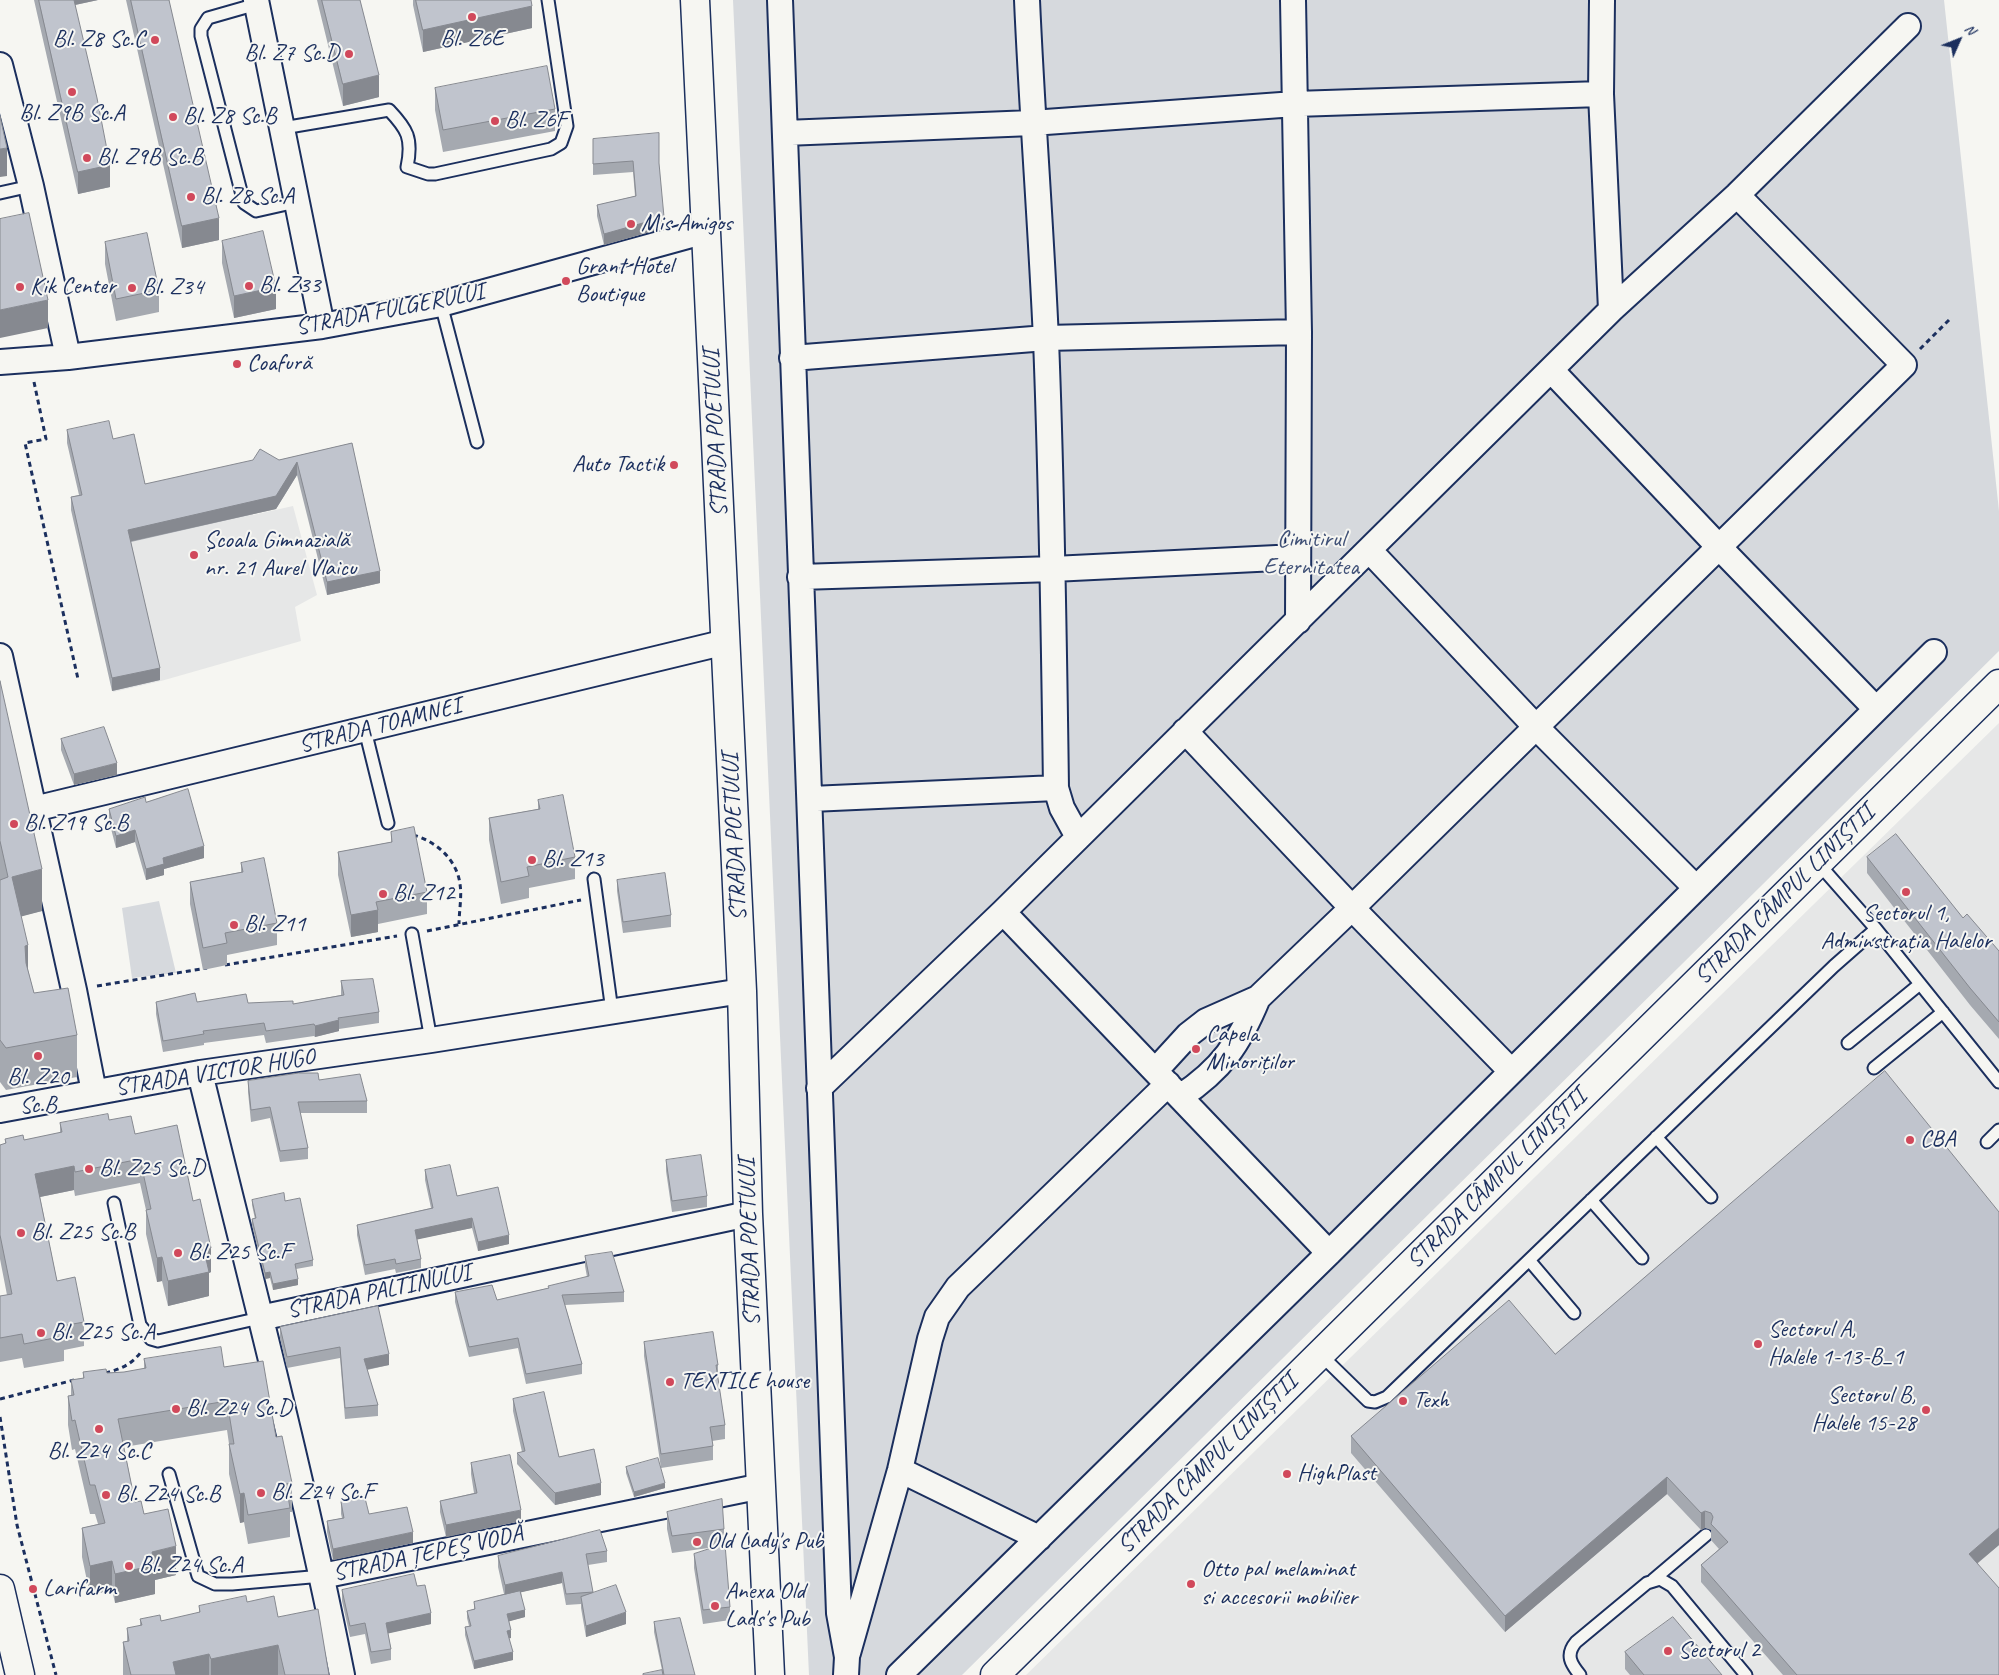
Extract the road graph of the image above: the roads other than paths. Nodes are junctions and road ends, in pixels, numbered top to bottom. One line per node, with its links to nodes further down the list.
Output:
1 (548, 0): 13 (lane)
2 (695, 0): 19 (street, STRADA POETULUI)
3 (780, 0): 14 (street)
4 (1028, 0): 12 (street)
5 (1292, 0): 11 (street)
6 (1602, 0): 10 (street)
7 (256, 2): 13 (street); 18 (lane)
8 (1908, 26): 17 (street)
9 (0, 66): 15 (street)
10 (1601, 94): 11 (street); 21 (street)
11 (1295, 104): 12 (street); 23 (street)
12 (1032, 123): 14 (street); 24 (street)
13 (283, 128): 18 (street)
14 (785, 133): 26 (street)
15 (31, 186): 16 (lane); 25 (street)
16 (0, 193)
17 (1737, 195): 21 (street); 30 (street)
18 (296, 202): 22 (street)
19 (706, 231): 20 (street, STRADA FULGERULUI); 36 (street, STRADA POETULUI)
20 (441, 304): 22 (street, STRADA FULGERULUI); 29 (lane)
21 (1611, 310): 28 (street)
22 (322, 326): 25 (street, STRADA FULGERULUI)
23 (1299, 332): 24 (street); 32 (street)
24 (1046, 338): 26 (street); 33 (street)
25 (68, 357): 27 (street, STRADA FULGERULUI)
26 (792, 358): 34 (street)
27 (0, 362)
28 (1552, 371): 30 (street); 31 (street)
29 (477, 442)
30 (1718, 546): 40 (street); 41 (street)
31 (1369, 550): 35 (street); 41 (street)
32 (1297, 557): 33 (street); 35 (street)
33 (1053, 569): 34 (street); 44 (street)
34 (800, 577): 45 (street)
35 (1298, 621): 43 (street)
36 (726, 642): 42 (street, STRADA TOAMNEI); 57 (street, STRADA POETULUI)
37 (1934, 652): 40 (street)
38 (0, 656): 46 (street)
39 (1999, 684): 49 (street, STRADA CÂMPUL LINIȘTII)
40 (1876, 709): 51 (street)
41 (1535, 726): 51 (street); 52 (street)
42 (365, 730): 46 (street, STRADA TOAMNEI); 47 (lane)
43 (1185, 731): 48 (street); 52 (street)
44 (1056, 788): 45 (street); 48 (street)
45 (811, 799): 68 (street)
46 (34, 809): 69 (street)
47 (388, 822)
48 (1078, 837): 53 (street)
49 (1818, 863): 54 (lane); 83 (street, STRADA CÂMPUL LINIȘTII)
50 (594, 879): 59 (lane)
51 (1696, 888): 64 (street)
52 (1352, 908): 58 (street); 64 (street)
53 (1003, 912): 67 (street); 68 (street)
54 (1876, 929): 56 (lane); 72 (lane)
55 (412, 934): 61 (lane)
56 (1920, 984): 60 (lane); 62 (lane)
57 (742, 991): 59 (street, STRADA VICTOR HUGO); 77 (street, STRADA POETULUI)
58 (1258, 998): 67 (street); 67 (street)
59 (612, 1011): 61 (street, STRADA VICTOR HUGO)
60 (1943, 1012): 63 (lane); 66 (lane)
61 (431, 1040): 65 (street, STRADA VICTOR HUGO)
62 (1848, 1043)
63 (1874, 1068)
64 (1511, 1070): 78 (street)
65 (200, 1074): 69 (street, STRADA VICTOR HUGO); 82 (street)
66 (1999, 1082)
67 (1168, 1084): 78 (street); 84 (street)
68 (819, 1088): 92 (street)
69 (94, 1092): 70 (street, STRADA VICTOR HUGO)
70 (0, 1110)
71 (1999, 1130): 73 (lane)
72 (1656, 1137): 74 (lane); 75 (lane)
73 (1987, 1142)
74 (1711, 1197)
75 (1591, 1200): 79 (lane); 80 (lane)
76 (114, 1203): 82 (lane, STRADA PALTINULUI)
77 (748, 1214): 82 (street, STRADA PALTINULUI); 86 (street, STRADA POETULUI)
78 (1329, 1253): 88 (street)
79 (1642, 1258)
80 (1529, 1260): 81 (lane); 83 (lane)
81 (1574, 1313)
82 (260, 1318): 89 (street)
83 (1320, 1354): 97 (street, STRADA CÂMPUL LINIȘTII)
84 (900, 1470): 88 (street); 92 (street)
85 (169, 1474): 89 (lane, STRADA ȚEPEȘ VODĂ)
86 (762, 1486): 89 (street, STRADA ȚEPEȘ VODĂ); 95 (street, STRADA POETULUI)
87 (1706, 1535): 90 (lane)
88 (1039, 1538): 96 (street)
89 (322, 1576): 94 (street)
90 (1653, 1580): 98 (lane); 99 (lane)
91 (0, 1589): 93 (street)
92 (846, 1666)
93 (20, 1675)
94 (342, 1675)
95 (770, 1675)
96 (899, 1675)
97 (995, 1675)
98 (1580, 1675)
99 (1746, 1675)

